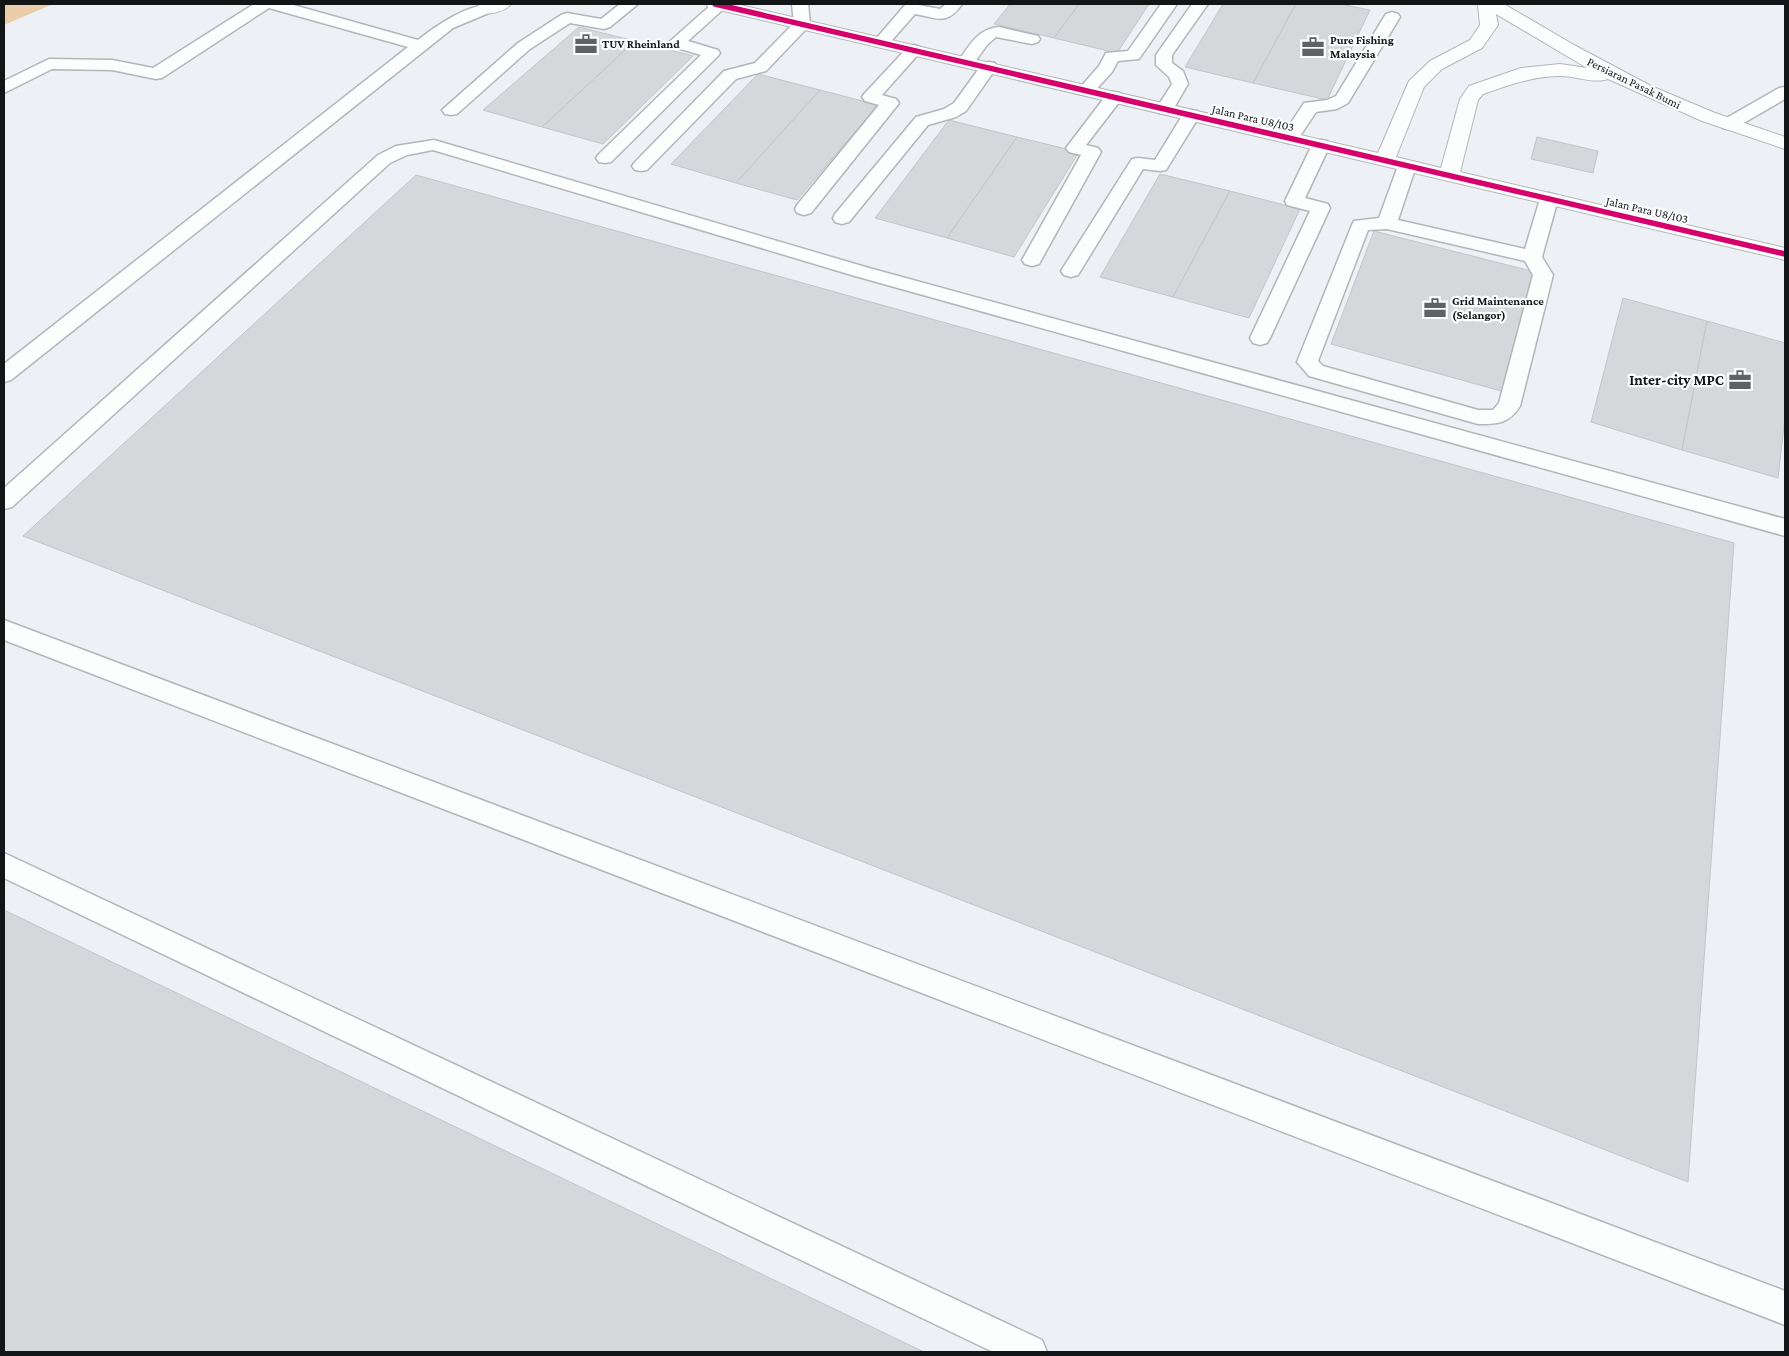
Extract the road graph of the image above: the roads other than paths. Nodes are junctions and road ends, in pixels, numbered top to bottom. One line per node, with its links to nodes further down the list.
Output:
1 (264, 4): 21 (lane)
2 (274, 4): 16 (lane)
3 (630, 4): 26 (lane)
4 (717, 4): 13 (street, Jalan Para U8/103); 32 (lane)
5 (800, 4): 13 (lane)
6 (954, 4): 15 (lane)
7 (1169, 4): 22 (lane)
8 (1200, 4): 25 (lane)
9 (1486, 4): 33 (street)
10 (1492, 4): 20 (street, Persiaran Pasak Bumi)
11 (494, 7): 16 (lane)
12 (1392, 17): 29 (lane)
13 (802, 24): 15 (street, Jalan Para U8/103); 34 (lane)
14 (1032, 39): 18 (lane)
15 (881, 43): 17 (street, Jalan Para U8/103)
16 (421, 46): 46 (lane)
17 (914, 50): 18 (street, Jalan Para U8/103); 38 (lane)
18 (966, 62): 19 (street, Jalan Para U8/103)
19 (989, 67): 22 (street, Jalan Para U8/103); 39 (lane)
20 (1615, 76): 28 (street, Persiaran Pasak Bumi); 36 (street)
21 (4, 88)
22 (1086, 90): 24 (street, Jalan Para U8/103)
23 (1785, 92): 28 (lane)
24 (1114, 97): 25 (street, Jalan Para U8/103); 43 (lane)
25 (1165, 109): 27 (street, Jalan Para U8/103)
26 (451, 110)
27 (1191, 115): 29 (street, Jalan Para U8/103); 44 (lane)
28 (1728, 124): 30 (street, Persiaran Pasak Bumi)
29 (1290, 138): 31 (street, Jalan Para U8/103)
30 (1785, 143)
31 (1321, 145): 33 (street, Jalan Para U8/103); 45 (lane)
32 (605, 158)
33 (1385, 160): 35 (street, Jalan Para U8/103)
34 (641, 166)
35 (1407, 166): 36 (street, Jalan Para U8/103); 40 (lane)
36 (1450, 175): 37 (street, Jalan Para U8/103)
37 (1549, 199): 41 (street, Jalan Para U8/103); 42 (lane)
38 (804, 209)
39 (842, 218)
40 (1387, 223): 42 (lane); 42 (lane)
41 (1785, 254)
42 (1532, 257)
43 (1032, 260)
44 (1071, 271)
45 (1260, 338)
46 (4, 375)
47 (4, 501): 48 (lane)
48 (1785, 528)
49 (4, 630): 51 (lane)
50 (4, 865): 52 (lane)
51 (1785, 1308)
52 (1030, 1352)

